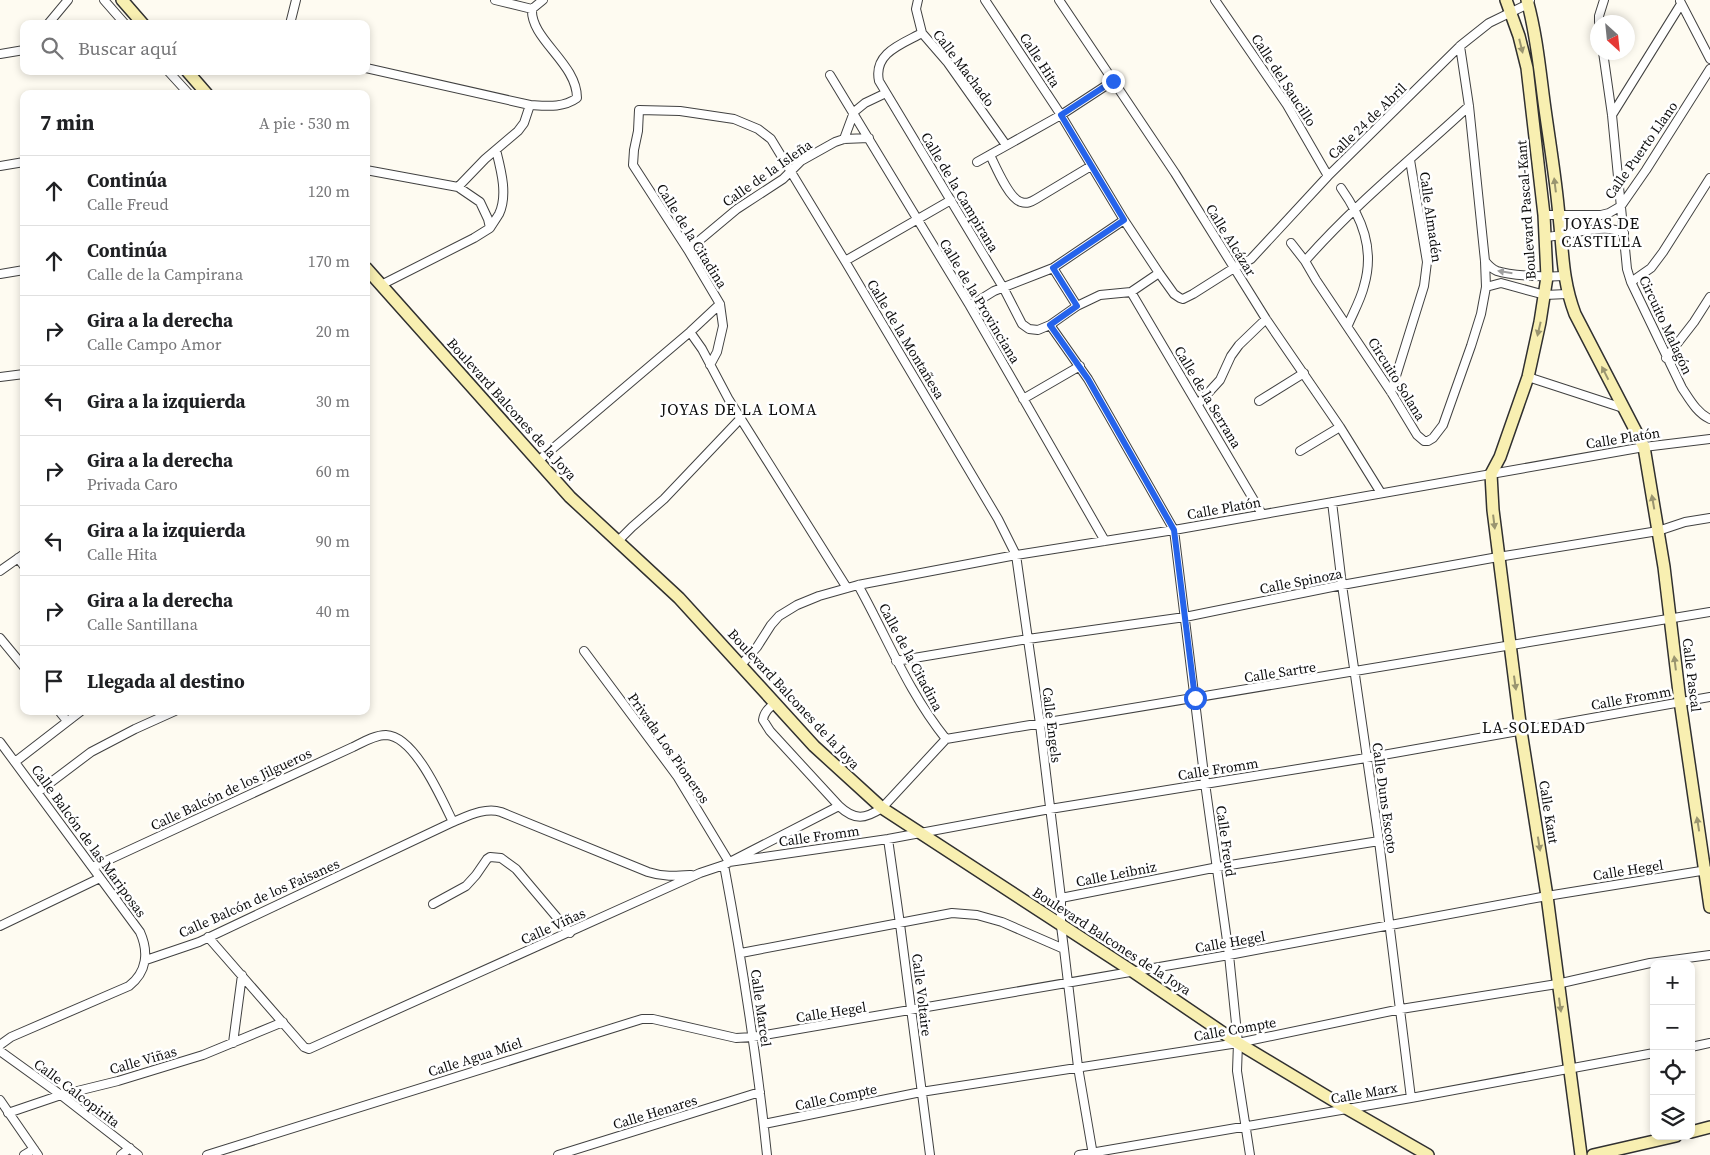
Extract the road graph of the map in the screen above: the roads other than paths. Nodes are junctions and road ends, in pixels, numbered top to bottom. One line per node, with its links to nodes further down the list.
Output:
1 (68, 0): 18 (street)
2 (104, 0): 19 (street)
3 (122, 0): 20 (street)
4 (296, 0): 21 (street)
5 (495, 0): 15 (street)
6 (543, 0): 15 (street)
7 (918, 0): 22 (street, Calle Machado)
8 (985, 0): 40 (street, Calle Hita)
9 (1059, 0): 33 (street, Calle Alcázar)
10 (1215, 0): 55 (street, Calle del Saucillo)
11 (1506, 0): 16 (street, Boulevard Pascal-Kant)
12 (1604, 0): 17 (street)
13 (1528, 1): 16 (street, Calle 24 de Abril); 63 (street, Boulevard Pascal-Kant, one-way to 13)
14 (1680, 2): 26 (street); 41 (street)
15 (532, 9): 37 (street)
16 (1510, 12): 23 (street, Calle 24 de Abril); 62 (street, Boulevard Pascal-Kant, one-way to 62)
17 (1600, 15)
18 (51, 20)
19 (122, 20)
20 (141, 20)
21 (291, 20)
22 (922, 33): 36 (street, Calle de la Campirana); 45 (street, Calle Machado)
23 (1460, 46): 38 (street, Circuito Solana); 55 (street, Calle 24 de Abril)
24 (20, 51): 25 (street)
25 (0, 54)
26 (1710, 59)
27 (1604, 60): 41 (street, Circuito Malagón)
28 (370, 69): 37 (street)
29 (1710, 69): 60 (street, Calle Puerto Llano)
30 (172, 75): 34 (street)
31 (190, 75): 35 (street)
32 (830, 75): 39 (street, Calle de la Provinciana)
33 (1113, 81): 40 (street); 76 (street, Calle Alcázar)
34 (185, 90)
35 (204, 90)
36 (886, 93): 39 (street); 59 (street, Calle de la Campirana)
37 (530, 105): 46 (street)
38 (1469, 106): 48 (street); 74 (street, Circuito Solana)
39 (854, 112): 42 (street, Calle de la Provinciana); 44 (street)
40 (1061, 115): 45 (street); 52 (street, Calle Hita)
41 (1612, 115): 60 (street, Circuito Malagón)
42 (869, 138): 44 (street, Calle de la Isleña); 64 (street, Calle de la Provinciana)
43 (771, 139): 54 (street, Calle de la Montañesa); 71 (street, Calle de la Citadina)
44 (844, 139): 54 (street, Calle de la Isleña)
45 (1006, 145): 47 (street)
46 (496, 150): 57 (street); 66 (street)
47 (990, 155): 49 (street); 52 (street)
48 (1410, 160): 61 (street); 106 (street, Calle Almadén)
49 (977, 162)
50 (20, 163): 51 (street)
51 (0, 166)
52 (1091, 166): 65 (street, Calle Hita)
53 (370, 171): 57 (street)
54 (791, 172): 71 (street, Calle de la Isleña); 72 (street, Calle de la Montañesa)
55 (1328, 176): 76 (street, Calle 24 de Abril)
56 (1710, 178): 83 (street)
57 (458, 187): 66 (street)
58 (1341, 188): 61 (street)
59 (951, 200): 64 (street); 86 (street, Calle de la Campirana)
60 (1621, 206): 63 (street, Calle Puerto Llano); 67 (street, Circuito Malagón)
61 (1356, 209): 73 (street); 97 (street)
62 (1544, 215): 63 (street, Calle Puerto Llano); 69 (street, Boulevard Pascal-Kant)
63 (1559, 215): 68 (street, Boulevard Pascal-Kant)
64 (917, 220): 72 (street); 93 (street, Calle de la Provinciana)
65 (1124, 220): 75 (street); 79 (street, Calle Hita)
66 (490, 228): 84 (street)
67 (1624, 233): 68 (street); 83 (street, Circuito Malagón)
68 (1561, 236): 69 (street); 81 (street, Boulevard Pascal-Kant)
69 (1546, 237): 82 (street, Boulevard Pascal-Kant)
70 (1291, 243): 73 (street, Circuito Solana)
71 (688, 250): 92 (street, Calle de la Citadina)
72 (845, 260): 128 (street, Calle de la Montañesa)
73 (1305, 261): 97 (street, Circuito Solana)
74 (1485, 261): 82 (street, one-way to 74); 85 (street, Circuito Solana)
75 (1053, 268): 86 (street); 94 (street)
76 (1234, 268): 88 (street, Calle 24 de Abril); 95 (street, Calle Alcázar)
77 (20, 271): 80 (street)
78 (370, 273): 84 (street, Boulevard Balcones de la Joya)
79 (1159, 273): 87 (street); 88 (street, Calle Hita)
80 (0, 274)
81 (1564, 276): 82 (street); 89 (street, Boulevard Pascal-Kant)
82 (1547, 277): 90 (street, Boulevard Pascal-Kant)
83 (1631, 282): 99 (street, Circuito Malagón)
84 (381, 285): 118 (street, Boulevard Balcones de la Joya)
85 (1486, 287): 90 (street); 106 (street, Circuito Solana)
86 (1004, 289): 93 (street); 96 (street, Calle de la Campirana)
87 (1131, 292): 94 (street); 109 (street, Calle de la Serrana)
88 (1193, 294)
89 (1567, 294): 90 (street); 110 (street, Boulevard Pascal-Kant, one-way to 89)
90 (1545, 295): 105 (street, Boulevard Pascal-Kant, one-way to 105)
91 (1710, 297): 99 (street)
92 (720, 304): 98 (street); 100 (street, Calle de la Citadina)
93 (970, 306): 107 (street, Calle de la Provinciana)
94 (1077, 306): 96 (street)
95 (1266, 319): 102 (street, Calle Alcázar); 109 (street)
96 (1050, 325): 101 (street)
97 (1348, 325): 106 (street, Circuito Solana)
98 (690, 332): 100 (street); 118 (street)
99 (1666, 358): 113 (street, Circuito Malagón)
100 (710, 365): 112 (street)
101 (1080, 366): 107 (street); 124 (street)
102 (1304, 373): 108 (street); 114 (street, Calle Alcázar)
103 (20, 374): 104 (street)
104 (0, 377)
105 (1528, 377): 110 (street); 119 (street, Boulevard Pascal-Kant)
106 (1392, 392)
107 (1024, 399): 126 (street, Calle de la Provinciana)
108 (1260, 401)
109 (1198, 404): 122 (street, Calle de la Serrana)
110 (1623, 408): 116 (street, Boulevard Pascal-Kant)
111 (1710, 409): 113 (street)
112 (741, 418): 127 (street); 134 (street)
113 (1708, 418)
114 (1340, 427): 117 (street); 120 (street, Calle Alcázar)
115 (1710, 439): 116 (street, Calle Platón)
116 (1644, 447): 119 (street, Calle Platón); 125 (street, Calle Pascal, one-way to 116)
117 (1300, 451)
118 (538, 461): 127 (street, Boulevard Balcones de la Joya)
119 (1491, 474): 120 (street, Calle Platón); 130 (street, Calle Kant, one-way to 130)
120 (1381, 493): 121 (street, Calle Platón)
121 (1332, 502): 122 (street, Calle Platón); 133 (street, Calle Duns Escoto)
122 (1262, 514): 124 (street, Calle Platón)
123 (1710, 518): 125 (street, Calle Spinoza)
124 (1174, 530): 126 (street, Calle Platón); 136 (street, Calle Freud)
125 (1658, 531): 130 (street, Calle Spinoza); 137 (street, Calle Pascal)
126 (1104, 541): 128 (street, Calle Platón)
127 (617, 542): 144 (street, Boulevard Balcones de la Joya)
128 (1016, 555): 132 (street, Calle Platón); 139 (street, Calle Engels)
129 (20, 557): 131 (street)
130 (1498, 557): 133 (street, Calle Spinoza); 140 (street, Calle Kant)
131 (0, 571)
132 (858, 585): 134 (street, Calle Platón); 142 (street, Calle de la Citadina)
133 (1342, 585): 136 (street, Calle Spinoza); 145 (street, Calle Duns Escoto)
134 (847, 588): 144 (street, Calle Platón)
135 (1710, 612): 137 (street, Calle Sartre)
136 (1185, 617): 139 (street, Calle Spinoza); 147 (street, Calle Freud)
137 (1670, 619): 140 (street, Calle Sartre); 148 (street, Calle Pascal, one-way to 137)
138 (0, 638): 143 (street)
139 (1028, 639): 142 (street, Calle Spinoza); 154 (street, Calle Engels)
140 (1510, 644): 145 (street, Calle Sartre); 155 (street, Calle Kant, one-way to 155)
141 (584, 651): 169 (street, Privada Los Pioneros)
142 (896, 660): 156 (street, Calle de la Citadina)
143 (20, 662)
144 (741, 665): 149 (street, Boulevard Balcones de la Joya)
145 (1354, 672): 147 (street, Calle Sartre); 158 (street, Calle Duns Escoto)
146 (1710, 697): 148 (street, Calle Fromm)
147 (1195, 698): 154 (street, Calle Sartre); 160 (street, Calle Freud)
148 (1680, 702): 155 (street, Calle Fromm); 172 (street, Calle Pascal, one-way to 148)
149 (775, 704): 162 (street); 163 (street, Boulevard Balcones de la Joya)
150 (62, 715): 153 (street)
151 (76, 715): 153 (street)
152 (166, 715): 161 (street)
153 (67, 722): 159 (street)
154 (1040, 724): 156 (street, Calle Sartre); 164 (street, Calle Engels)
155 (1521, 731): 158 (street, Calle Fromm); 175 (street, Calle Kant, one-way to 175)
156 (946, 739): 163 (street)
157 (0, 742): 159 (street, Calle Balcón de las Mariposas)
158 (1366, 758): 160 (street, Calle Fromm); 168 (street, Calle Duns Escoto)
159 (15, 762): 161 (street, Calle Balcón de las Mariposas)
160 (1205, 783): 164 (street, Calle Fromm); 170 (street, Calle Freud)
161 (38, 792): 171 (street, Calle Balcón de las Mariposas)
162 (839, 806): 163 (street); 169 (street, Calle Viñas)
163 (882, 808): 166 (street, Boulevard Balcones de la Joya)
164 (1050, 809): 166 (street, Calle Fromm); 176 (street, Calle Engels)
165 (453, 822): 171 (street, Calle Balcón de los Jilgueros); 173 (street, Calle Balcón de los Faisanes); 184 (street, Calle Balcón de los Faisanes)
166 (920, 833): 167 (street, Calle Fromm); 181 (street, Boulevard Balcones de la Joya)
167 (888, 839): 169 (street, Calle Fromm); 179 (street, Calle Voltaire)
168 (1378, 841): 170 (street, Calle Leibniz); 182 (street, Calle Duns Escoto)
169 (726, 863): 173 (street, Calle Viñas); 186 (street, Calle Marcel)
170 (1218, 866): 176 (street, Calle Leibniz); 187 (street, Calle Freud)
171 (92, 867): 174 (street, Calle Balcón de las Mariposas)
172 (1708, 870): 175 (street, Calle Hegel); 178 (street, Calle Pascal)
173 (700, 874): 183 (street, Calle Viñas)
174 (100, 878): 180 (street); 189 (street, Calle Balcón de las Mariposas)
175 (1547, 896): 182 (street, Calle Hegel); 193 (street, Calle Kant)
176 (1060, 898): 181 (street, Calle Leibniz)
177 (433, 904): 183 (street)
178 (1710, 906)
179 (900, 924): 185 (street); 186 (street); 195 (street, Calle Voltaire)
180 (0, 926)
181 (1061, 926): 185 (street, Calle Leibniz); 190 (street, Boulevard Balcones de la Joya)
182 (1389, 926): 187 (street, Calle Hegel); 194 (street, Calle Duns Escoto)
183 (570, 933): 196 (street, Calle Viñas)
184 (208, 937): 189 (street, Calle Balcón de los Faisanes); 191 (street, Calle Viñas)
185 (1064, 949): 192 (street, Calle Leibniz)
186 (740, 953): 197 (street, Calle Marcel)
187 (1229, 956): 190 (street, Calle Hegel); 199 (street, Calle Freud)
188 (1710, 956): 193 (street, Calle Compte)
189 (146, 960): 201 (street)
190 (1132, 971): 192 (street, Calle Hegel); 199 (street, Boulevard Balcones de la Joya)
191 (242, 975): 196 (street, Calle Viñas); 198 (street)
192 (1069, 984): 195 (street, Calle Hegel); 205 (street)
193 (1557, 984): 194 (street, Calle Compte); 206 (street, Calle Kant, one-way to 206)
194 (1401, 1009): 199 (street, Calle Compte); 210 (street, Calle Duns Escoto)
195 (912, 1011): 197 (street, Calle Hegel); 208 (street, Calle Voltaire)
196 (283, 1022): 198 (street, Calle Viñas)
197 (753, 1037): 207 (street, Calle Marcel); 225 (street, Calle Agua Miel)
198 (233, 1043): 209 (street, Calle Viñas)
199 (1238, 1043): 205 (street, Calle Compte); 212 (street, Boulevard Balcones de la Joya); 215 (street, Calle Freud)
200 (1710, 1043): 202 (street)
201 (0, 1045)
202 (1695, 1046)
203 (0, 1051): 209 (street, Calle Calcopirita)
204 (1650, 1054): 206 (street, Calle Marx)
205 (1078, 1067): 208 (street, Calle Compte); 221 (street)
206 (1570, 1068): 210 (street, Calle Marx); 232 (street, Calle Kant)
207 (760, 1092): 214 (street, Calle Marcel); 226 (street, Calle Henares)
208 (922, 1092): 214 (street, Calle Compte); 228 (street, Calle Voltaire)
209 (61, 1096): 213 (street, Calle Viñas); 219 (street, Calle Calcopirita)
210 (1411, 1098): 212 (street, Calle Marx)
211 (0, 1101): 213 (street)
212 (1346, 1108): 215 (street, Calle Marx); 231 (street, Boulevard Balcones de la Joya)
213 (8, 1113): 220 (street)
214 (764, 1124): 227 (street, Calle Marcel)
215 (1245, 1126): 221 (street, Calle Marx); 230 (street, Calle Freud)
216 (1710, 1127): 217 (street)
217 (1695, 1131)
218 (1659, 1140): 233 (street)
219 (130, 1148): 223 (street); 224 (street, Calle Calcopirita)
220 (36, 1152): 222 (street)
221 (1092, 1154): 229 (street, Calle Marx)
222 (24, 1155)
223 (122, 1155)
224 (138, 1155)
225 (207, 1155)
226 (558, 1155)
227 (767, 1155)
228 (930, 1155)
229 (1079, 1155)
230 (1250, 1155)
231 (1428, 1155)
232 (1581, 1155)
233 (1593, 1155)

